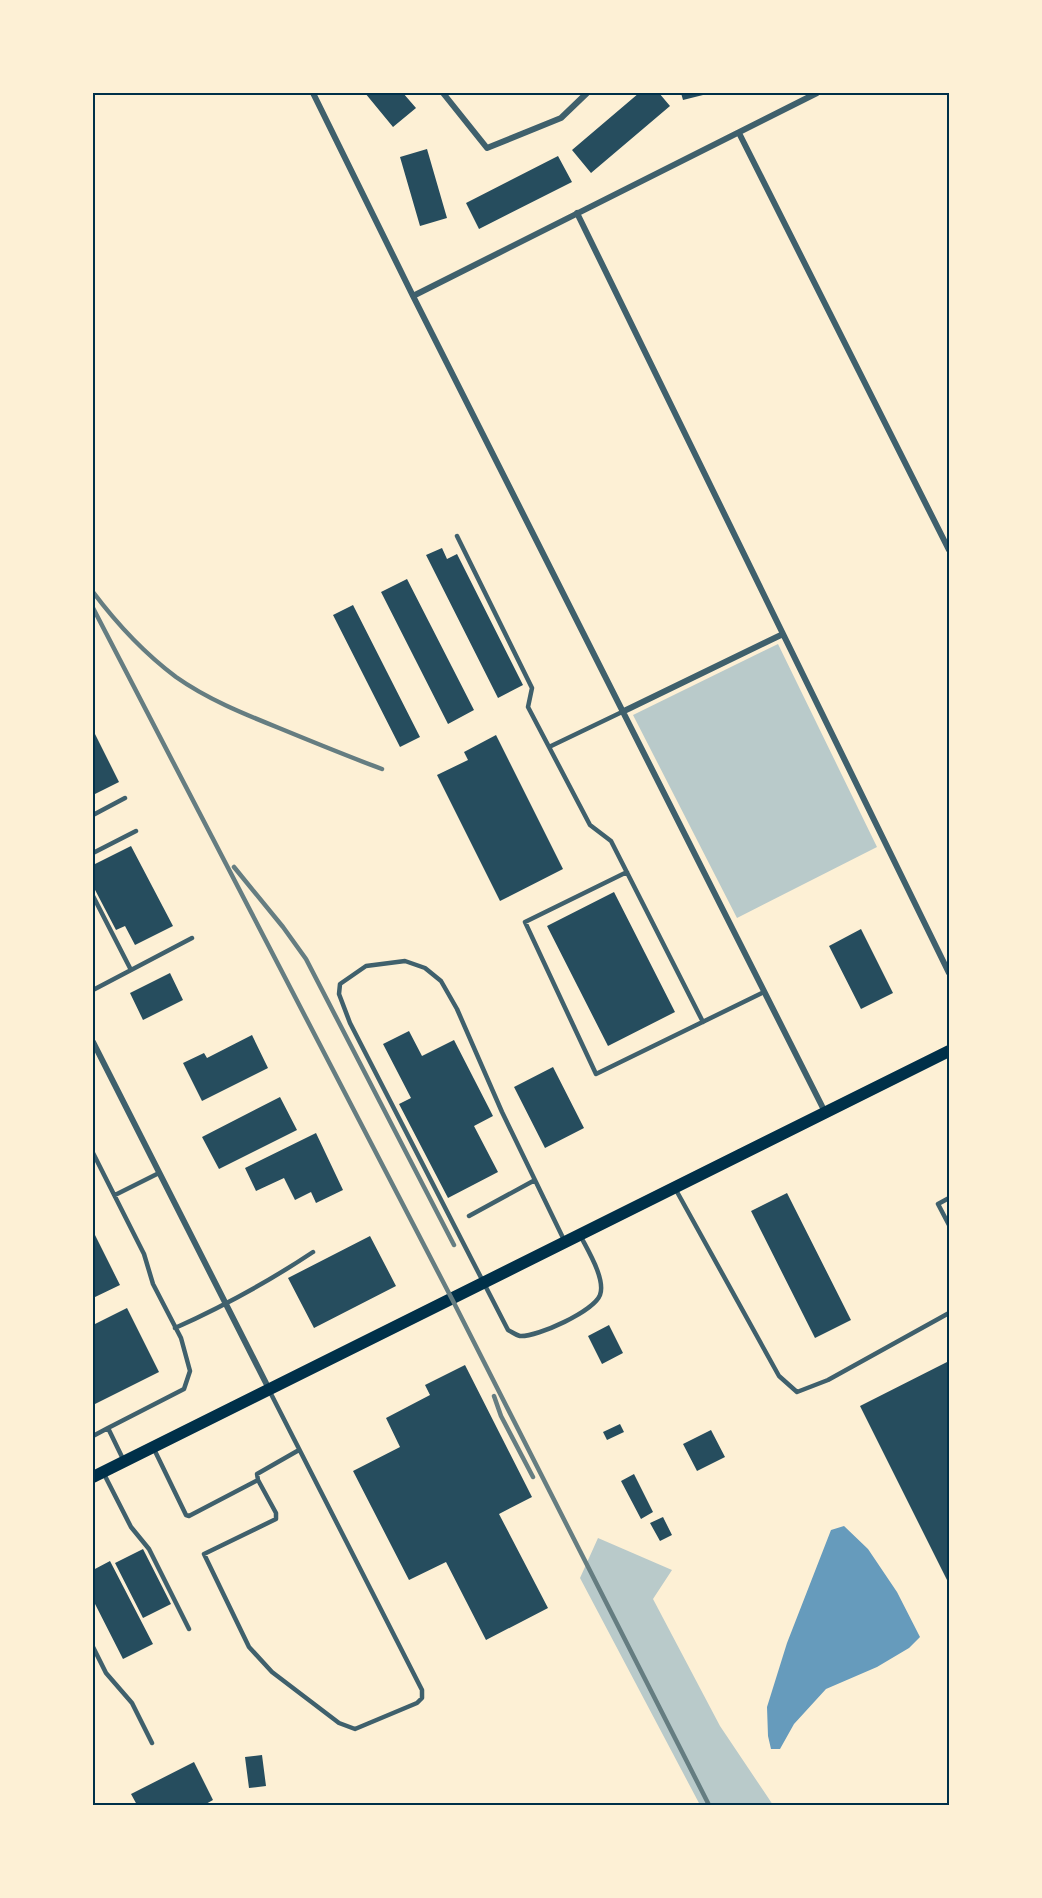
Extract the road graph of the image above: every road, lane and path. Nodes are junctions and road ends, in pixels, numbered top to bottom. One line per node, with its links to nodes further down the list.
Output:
1 (313, 93): 7 (street)
2 (443, 93): 3 (street)
3 (587, 93)
4 (817, 93): 5 (street)
5 (739, 133): 6 (street); 9 (street)
6 (576, 213): 7 (street); 10 (street)
7 (412, 297): 11 (street)
8 (458, 536): 12 (lane)
9 (949, 550)
10 (783, 634): 11 (street); 21 (street)
11 (622, 712): 12 (lane); 23 (street)
12 (549, 747): 17 (lane)
13 (125, 798): 14 (lane)
14 (93, 815)
15 (136, 831): 16 (lane)
16 (93, 853)
17 (627, 872): 24 (lane); 24 (lane)
18 (93, 896): 20 (lane)
19 (192, 938): 20 (lane)
20 (131, 970): 22 (lane)
21 (949, 973)
22 (93, 990)
23 (764, 992): 24 (lane); 27 (street)
24 (703, 1022)
25 (93, 1042): 29 (street)
26 (949, 1051): 27 (main road)
27 (825, 1112): 31 (main road)
28 (93, 1153): 32 (lane)
29 (159, 1173): 32 (lane); 40 (street)
30 (535, 1180): 34 (lane); 37 (lane); 39 (lane)
31 (675, 1187): 36 (main road); 41 (lane)
32 (115, 1195): 42 (lane)
33 (949, 1198): 35 (lane)
34 (470, 1216)
35 (949, 1225)
36 (580, 1235): 37 (main road); 39 (lane)
37 (565, 1242): 39 (main road)
38 (312, 1252): 40 (lane)
39 (484, 1283): 43 (main road)
40 (226, 1305): 42 (lane); 43 (street)
41 (949, 1312)
42 (175, 1328): 44 (lane)
43 (269, 1390): 46 (main road); 47 (lane)
44 (108, 1428): 45 (lane); 48 (lane)
45 (93, 1436)
46 (153, 1447): 48 (main road); 50 (lane)
47 (299, 1450): 50 (lane); 50 (lane)
48 (124, 1462): 49 (main road)
49 (98, 1474): 51 (lane)
50 (258, 1480)
51 (189, 1629)
52 (93, 1647): 53 (lane)
53 (152, 1743)

